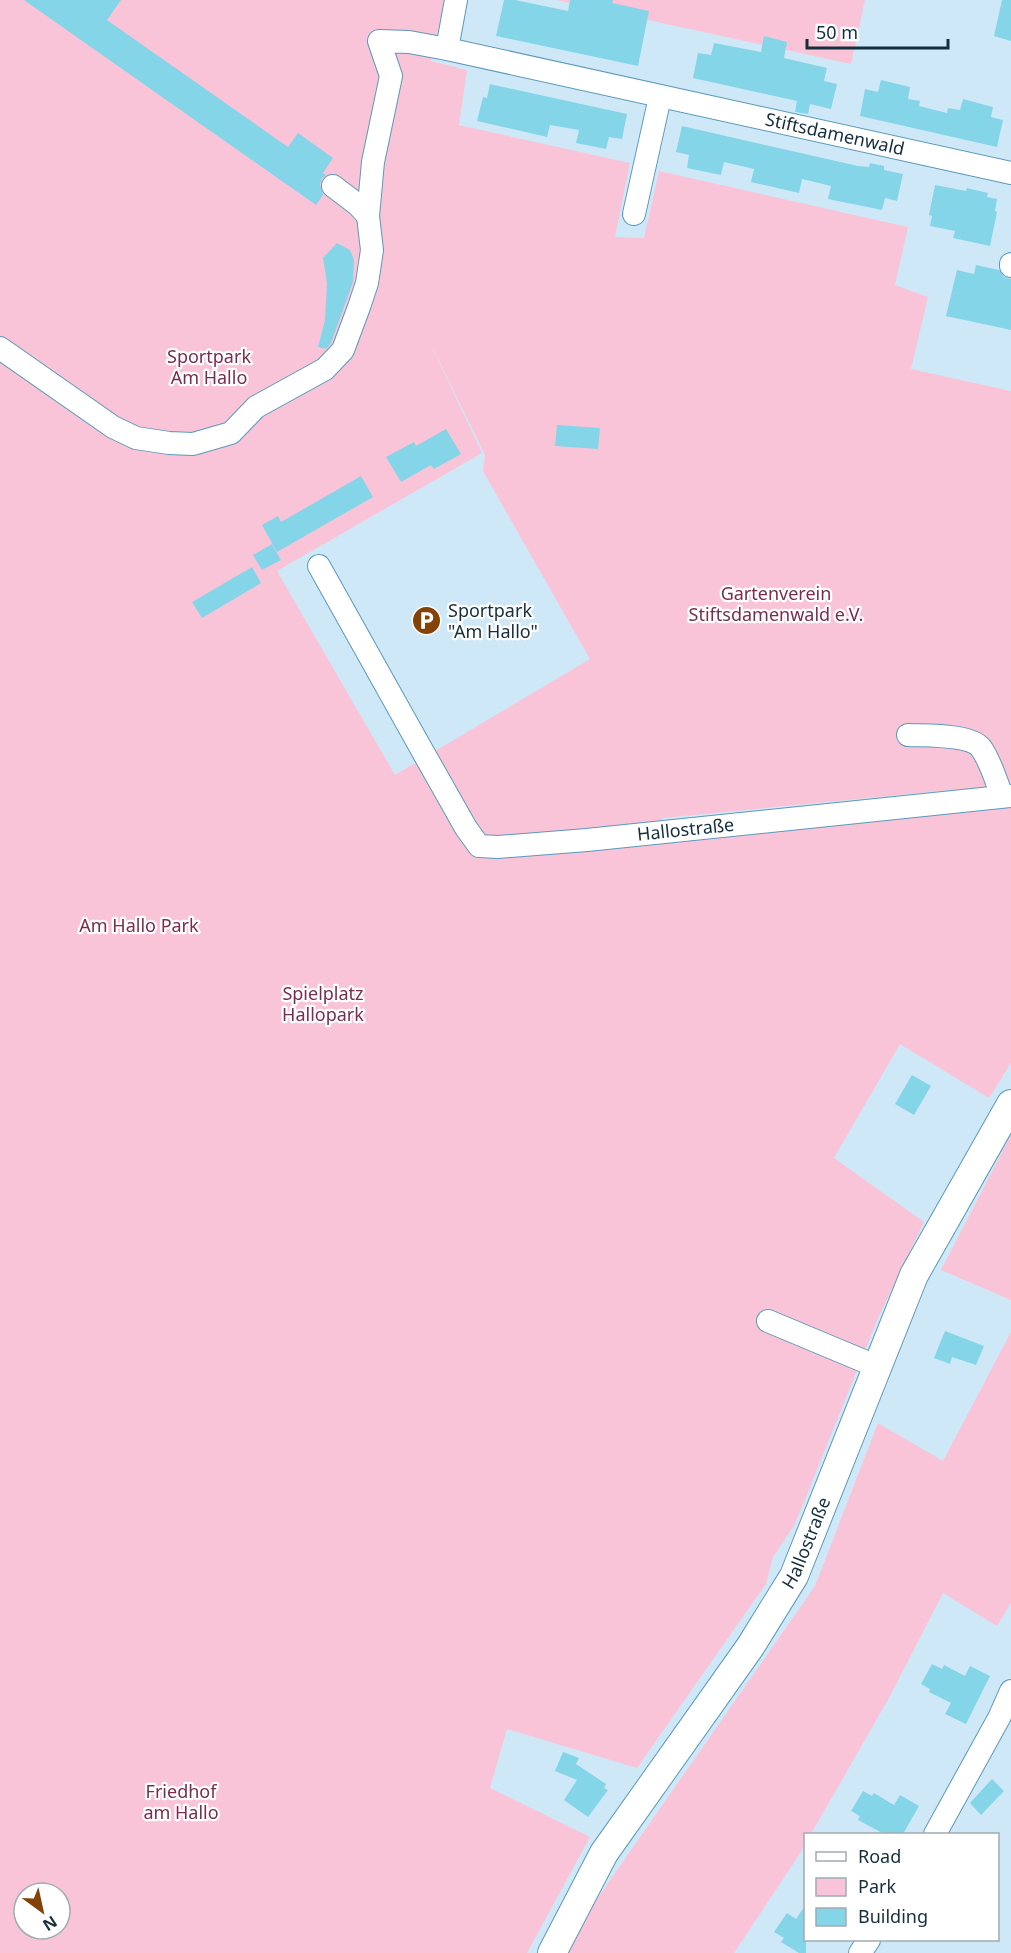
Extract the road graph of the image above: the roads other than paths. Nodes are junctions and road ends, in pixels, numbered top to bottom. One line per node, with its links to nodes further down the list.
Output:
1 (456, 0): 2 (street)
2 (447, 49): 3 (street, Stiftsdamenwald); 7 (street, Stiftsdamenwald)
3 (660, 96): 4 (street, Stiftsdamenwald); 6 (street)
4 (1011, 173)
5 (333, 186): 7 (street)
6 (634, 214)
7 (369, 216): 8 (street)
8 (0, 348)
9 (319, 566): 11 (street, Hallostraße)
10 (908, 735): 11 (street)
11 (1006, 796)
12 (1011, 1104): 14 (main road, Hallostraße)
13 (768, 1321): 14 (street)
14 (878, 1367): 18 (main road, Hallostraße)
15 (1011, 1691): 16 (street)
16 (1005, 1721): 17 (street)
17 (936, 1833)
18 (552, 1953)

